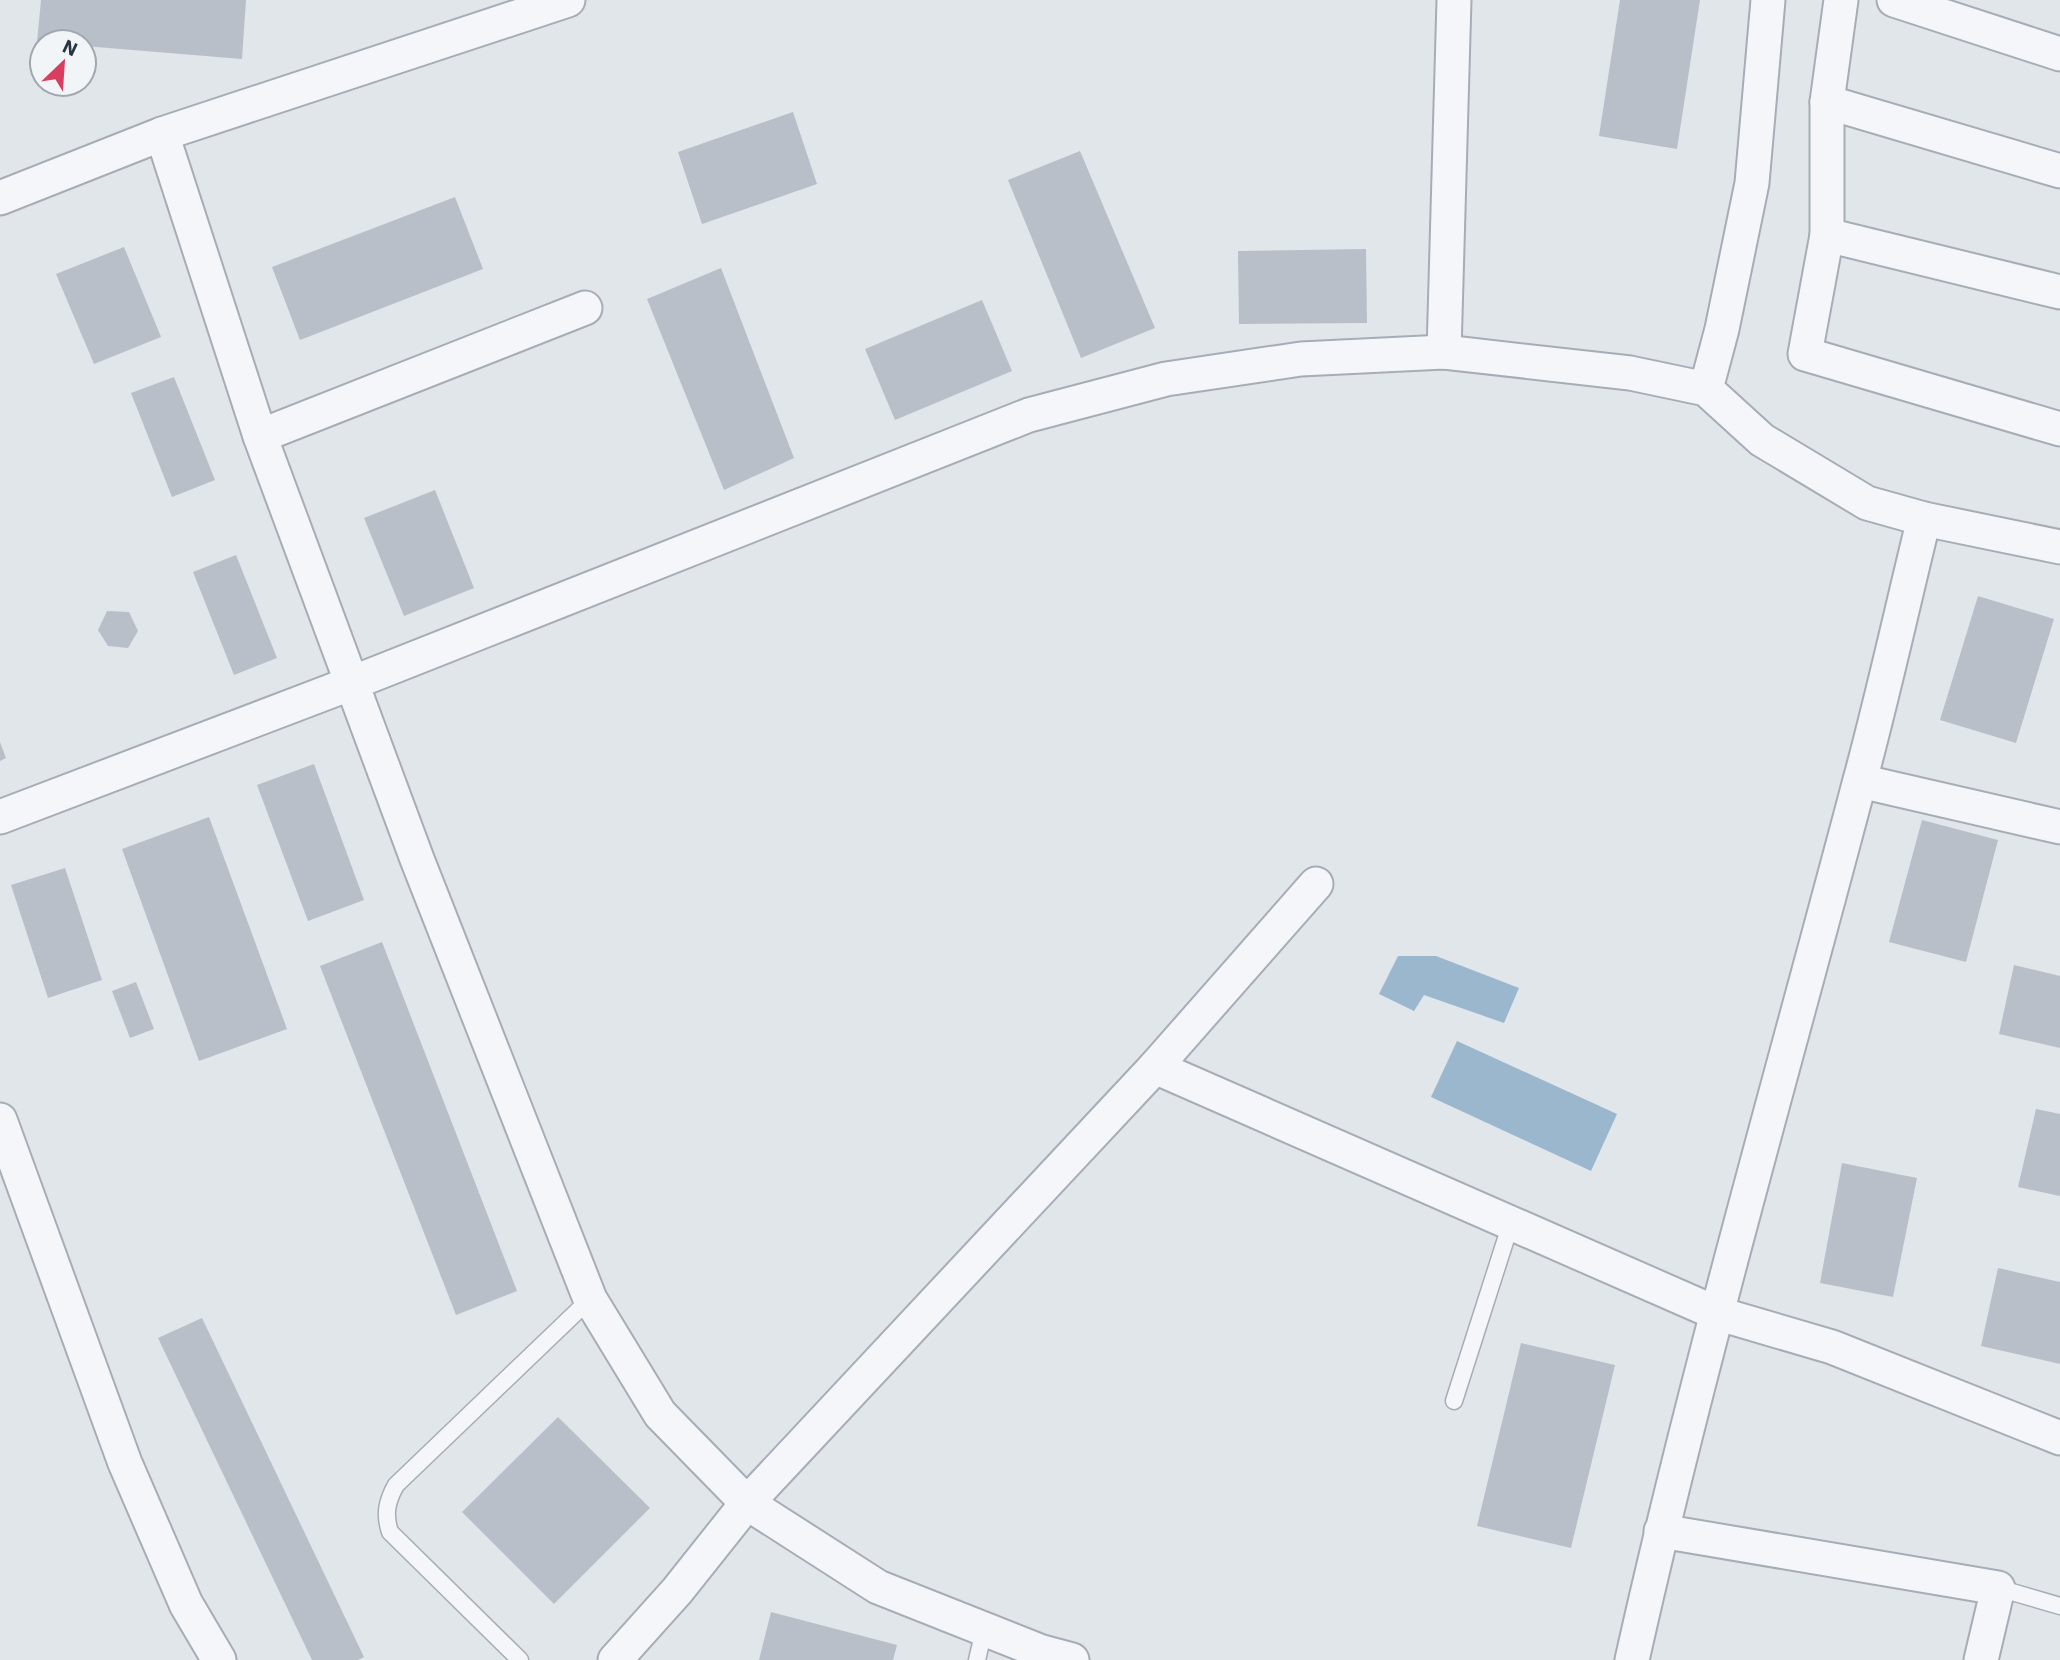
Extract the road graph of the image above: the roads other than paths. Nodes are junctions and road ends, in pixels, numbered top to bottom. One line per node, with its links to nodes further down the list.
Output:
1 (568, 0): 8 (street)
2 (1454, 0): 14 (street)
3 (1768, 0): 15 (street)
4 (1841, 0): 7 (street)
5 (1894, 0): 6 (street)
6 (2060, 54)
7 (1827, 102): 9 (street); 11 (street)
8 (162, 134): 10 (street); 17 (street)
9 (2060, 171)
10 (0, 198)
11 (1827, 235): 12 (street); 16 (street)
12 (2060, 292)
13 (585, 308): 17 (street)
14 (1444, 352): 15 (street); 20 (street)
15 (1706, 389): 18 (street)
16 (2060, 429)
17 (260, 436): 20 (street)
18 (1924, 519): 19 (street); 21 (street)
19 (2060, 547)
20 (352, 683): 22 (street); 28 (street)
21 (1860, 781): 23 (street); 29 (street)
22 (0, 817)
23 (2060, 827)
24 (1315, 884): 25 (street)
25 (1155, 1067): 27 (street); 32 (street)
26 (0, 1120): 37 (street)
27 (1511, 1223): 29 (street); 30 (lane)
28 (590, 1299): 32 (street); 38 (lane)
29 (1716, 1313): 31 (street); 33 (street)
30 (1454, 1401)
31 (2060, 1438)
32 (747, 1503): 36 (street); 39 (street)
33 (1661, 1531): 34 (street); 41 (street)
34 (1998, 1588): 35 (lane); 42 (street)
35 (2060, 1606)
36 (981, 1645): 40 (street)
37 (219, 1660)
38 (520, 1660)
39 (615, 1660)
40 (1072, 1660)
41 (1632, 1660)
42 (1981, 1660)

